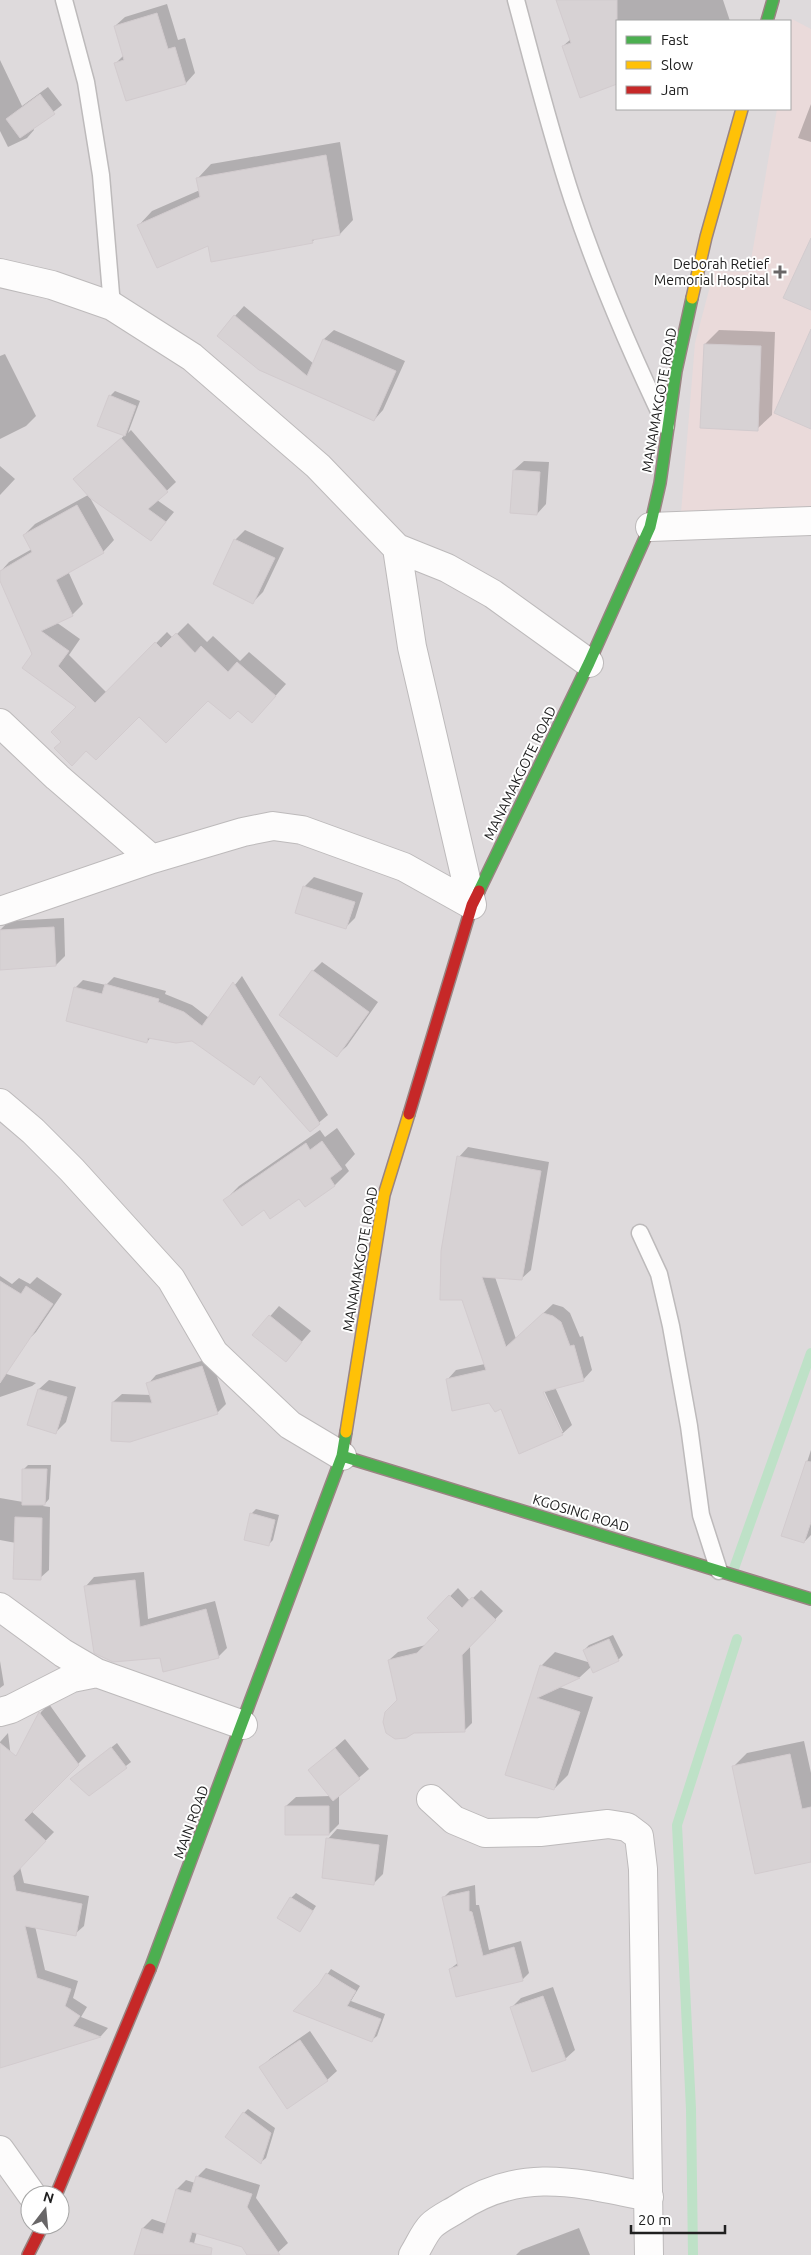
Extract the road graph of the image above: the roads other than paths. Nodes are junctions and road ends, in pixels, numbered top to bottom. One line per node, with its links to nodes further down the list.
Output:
1 (64, 0): 7 (lane)
2 (516, 0): 8 (lane)
3 (773, 0): 4 (street)
4 (767, 20)
5 (742, 110): 8 (street, MANAMAKGOTE ROAD)
6 (0, 273): 7 (street)
7 (112, 306): 11 (street)
8 (668, 431): 10 (street, MANAMAKGOTE ROAD)
9 (811, 521): 10 (street)
10 (650, 527): 12 (street, MANAMAKGOTE ROAD)
11 (397, 548): 12 (street); 15 (street)
12 (590, 663): 15 (street, MANAMAKGOTE ROAD)
13 (0, 723): 14 (street)
14 (152, 859): 15 (street); 16 (street)
15 (472, 905): 19 (street, MANAMAKGOTE ROAD)
16 (0, 911)
17 (0, 1103): 19 (street)
18 (640, 1233): 20 (lane)
19 (342, 1456): 20 (street, KGOSING ROAD); 25 (street, MAIN ROAD)
20 (719, 1571): 21 (street, KGOSING ROAD)
21 (811, 1599)
22 (0, 1607): 23 (street)
23 (97, 1673): 24 (street); 25 (street)
24 (0, 1712)
25 (243, 1725): 29 (street, MAIN ROAD)
26 (430, 1799): 30 (street)
27 (0, 2150): 28 (street)
28 (25, 2185)
29 (60, 2185)
30 (649, 2197): 33 (street); 34 (street)
31 (38, 2235): 32 (street)
32 (28, 2255)
33 (413, 2255)
34 (649, 2255)

